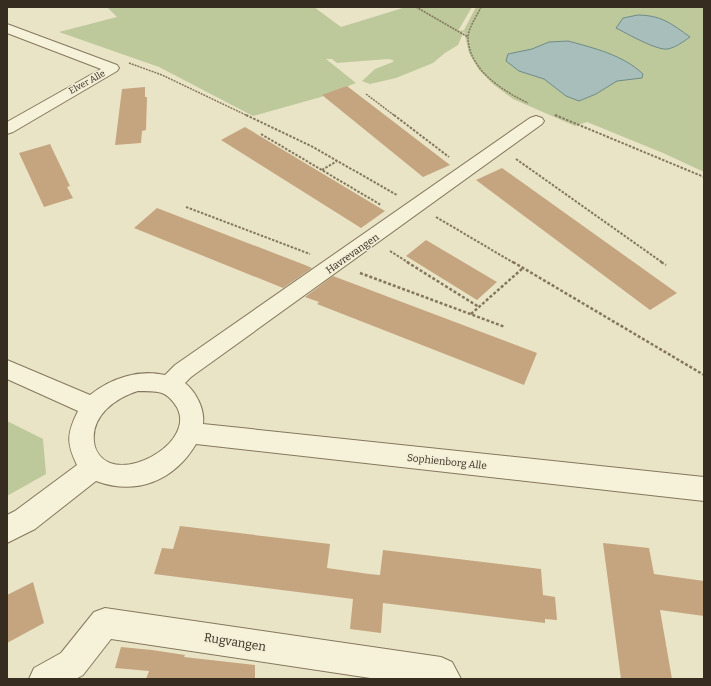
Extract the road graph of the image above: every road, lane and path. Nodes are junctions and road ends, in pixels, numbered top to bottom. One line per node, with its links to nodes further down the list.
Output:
1 (416, 7): 4 (path)
2 (481, 7): 4 (path)
3 (7, 28): 7 (street, Elver Alle)
4 (468, 37): 6 (path)
5 (366, 94): 12 (path)
6 (539, 113): 9 (street, Havrevangen); 13 (path)
7 (7, 129)
8 (261, 134): 11 (path)
9 (499, 148): 12 (street, Havrevangen); 16 (path)
10 (337, 161): 11 (path)
11 (322, 170): 14 (path)
12 (467, 170): 14 (street, Havrevangen)
13 (704, 177)
14 (402, 217): 15 (street, Havrevangen)
15 (370, 239): 18 (path); 21 (street, Havrevangen)
16 (666, 265)
17 (523, 268): 18 (path)
18 (479, 307): 19 (path)
19 (471, 314)
20 (7, 369): 22 (street)
21 (169, 385): 22 (street); 23 (street)
22 (93, 406): 24 (street)
23 (189, 433): 24 (street); 25 (street, Sophienborg Alle)
24 (94, 467): 26 (street)
25 (704, 489)
26 (7, 530)
27 (45, 679): 28 (street, Rugvangen)
28 (445, 679)

